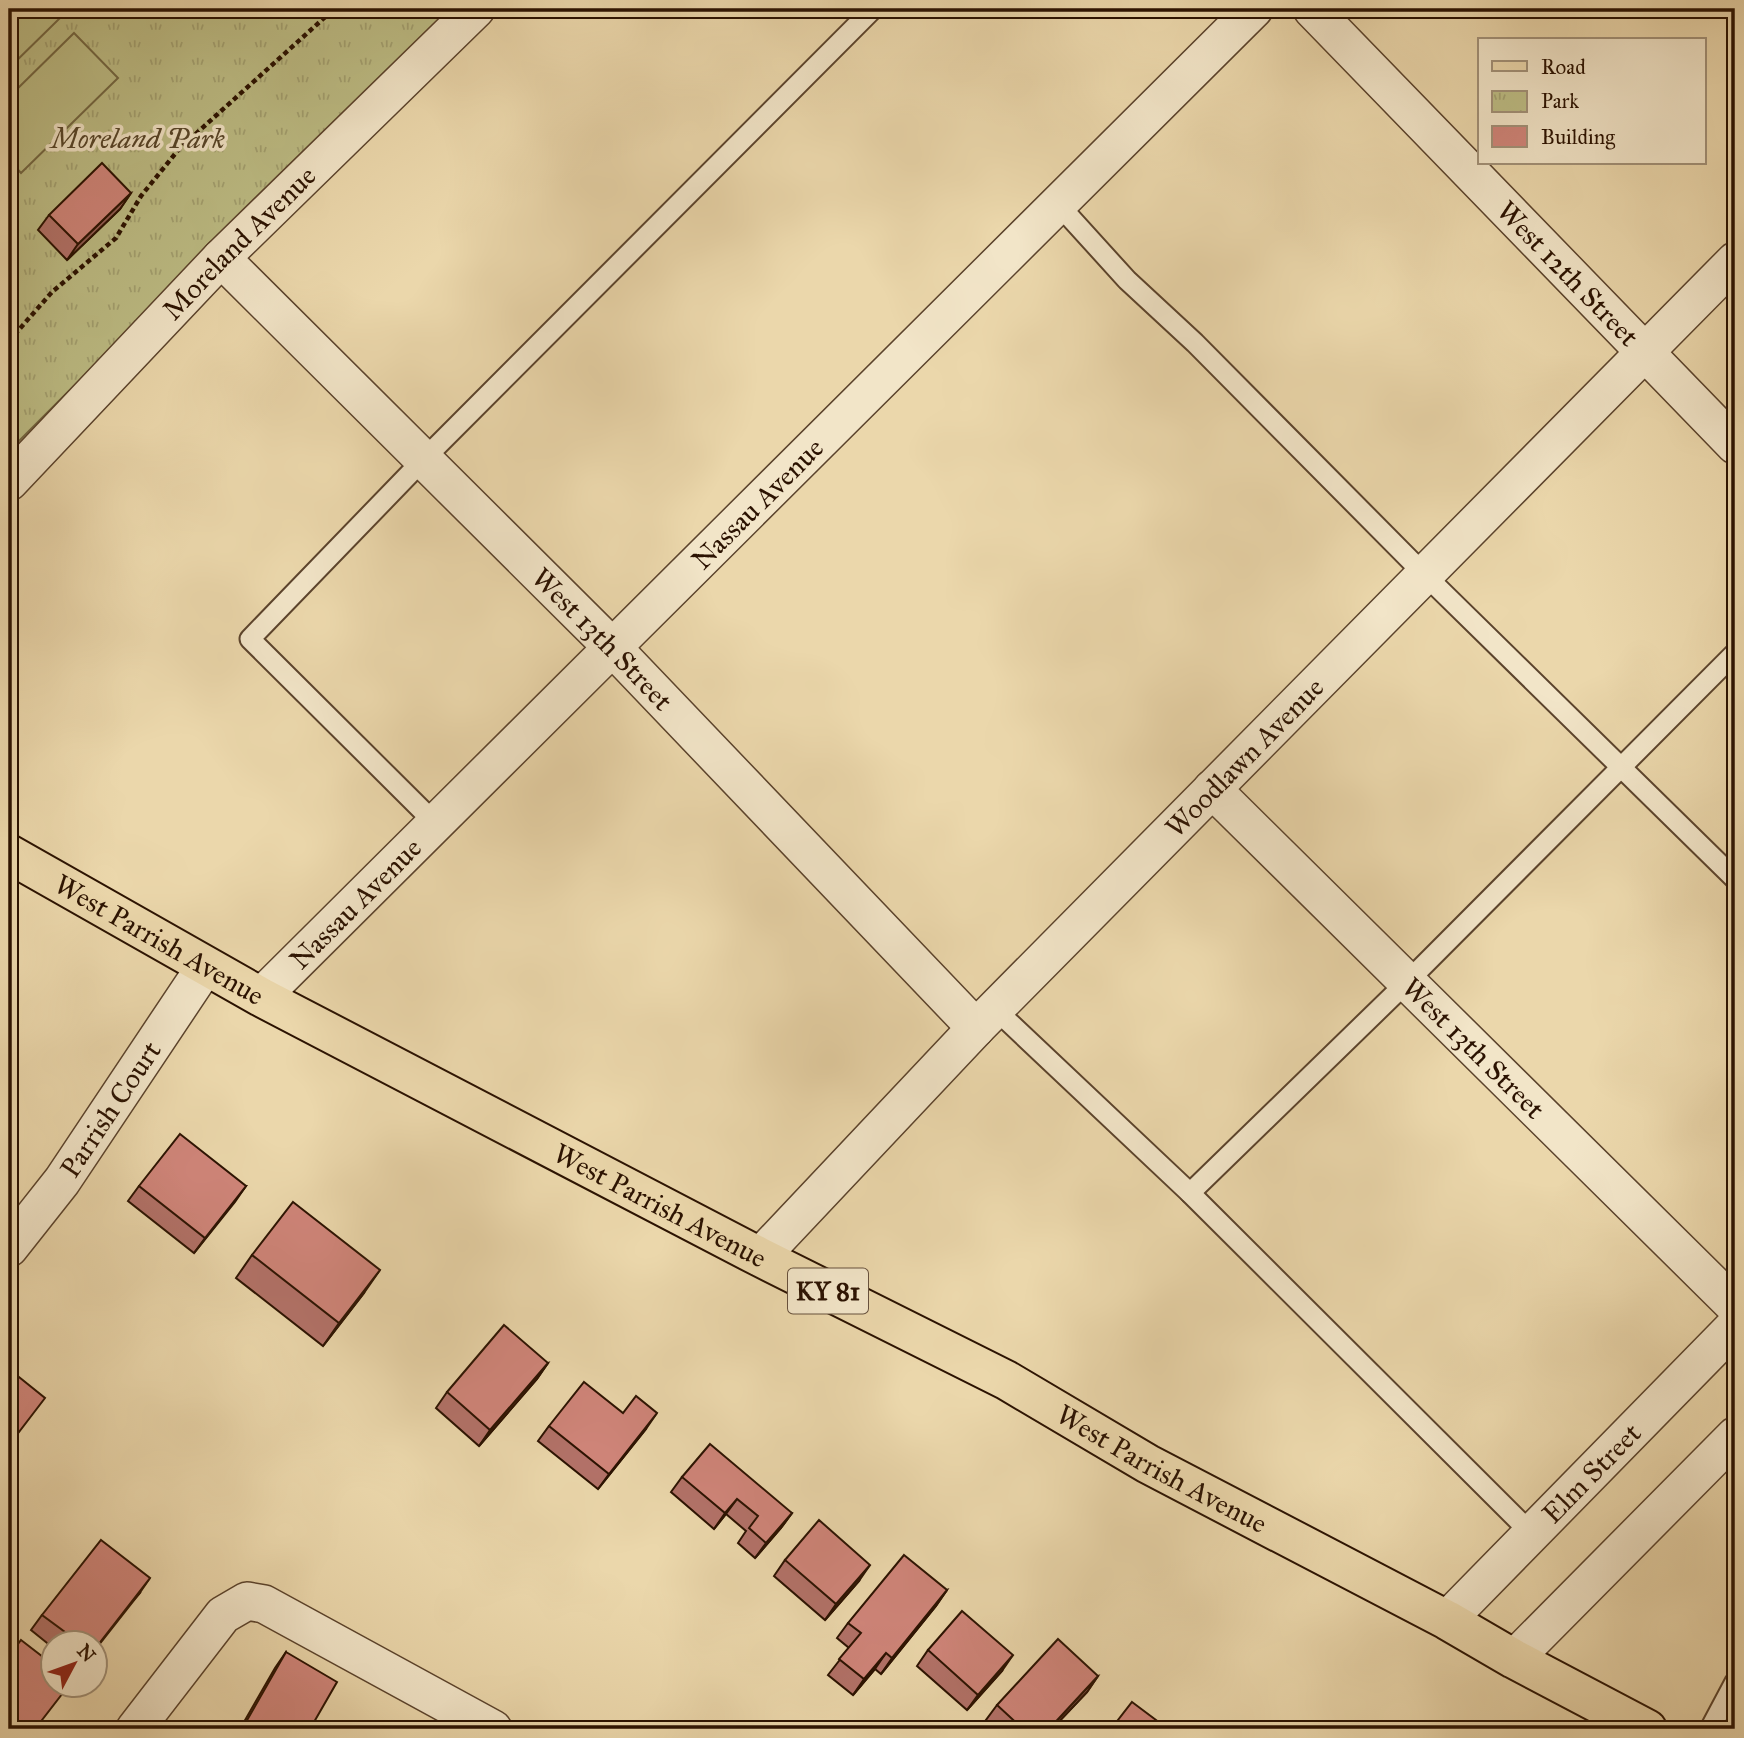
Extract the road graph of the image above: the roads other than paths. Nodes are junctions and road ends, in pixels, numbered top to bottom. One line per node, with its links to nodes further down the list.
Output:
1 (476, 9): 6 (street, Moreland Avenue)
2 (873, 9): 10 (lane)
3 (1254, 9): 5 (street, Nassau Avenue)
4 (1312, 9): 8 (street, West 12th Street)
5 (1058, 204): 12 (lane); 13 (street, Nassau Avenue)
6 (221, 258): 10 (street, West 13th Street); 11 (street, Moreland Avenue)
7 (1735, 261): 8 (street, Woodlawn Avenue)
8 (1646, 354): 9 (street, West 12th Street); 12 (street, Woodlawn Avenue)
9 (1735, 445)
10 (422, 461): 13 (street, West 13th Street); 17 (lane)
11 (9, 482)
12 (1426, 576): 15 (lane); 16 (street, Woodlawn Avenue)
13 (613, 648): 17 (street, Nassau Avenue); 23 (street, West 13th Street)
14 (1735, 653): 15 (lane)
15 (1621, 768): 19 (lane); 21 (lane)
16 (1212, 789): 21 (street, West 13th Street); 23 (street, Woodlawn Avenue)
17 (436, 824): 22 (street, Nassau Avenue)
18 (9, 854): 20 (main road, West Parrish Avenue / KY 81)
19 (1735, 879)
20 (205, 967): 22 (main road, West Parrish Avenue / KY 81); 25 (street, Parrish Court)
21 (1406, 983): 24 (lane); 27 (street, West 13th Street)
22 (261, 997): 26 (main road, West Parrish Avenue / KY 81)
23 (985, 1018): 24 (lane); 26 (street, Woodlawn Avenue)
24 (1189, 1194): 30 (lane)
25 (9, 1248)
26 (760, 1257): 31 (main road, West Parrish Avenue / KY 81)
27 (1735, 1306)
28 (1735, 1326): 30 (street, Elm Street)
29 (1735, 1436): 32 (street)
30 (1532, 1534): 31 (street, Elm Street)
31 (1447, 1620): 32 (main road, West Parrish Avenue / KY 81)
32 (1514, 1659): 36 (main road, West Parrish Avenue / KY 81)
33 (1733, 1691): 37 (lane)
34 (135, 1729): 35 (street)
35 (493, 1729)
36 (1647, 1729)
37 (1710, 1729)

